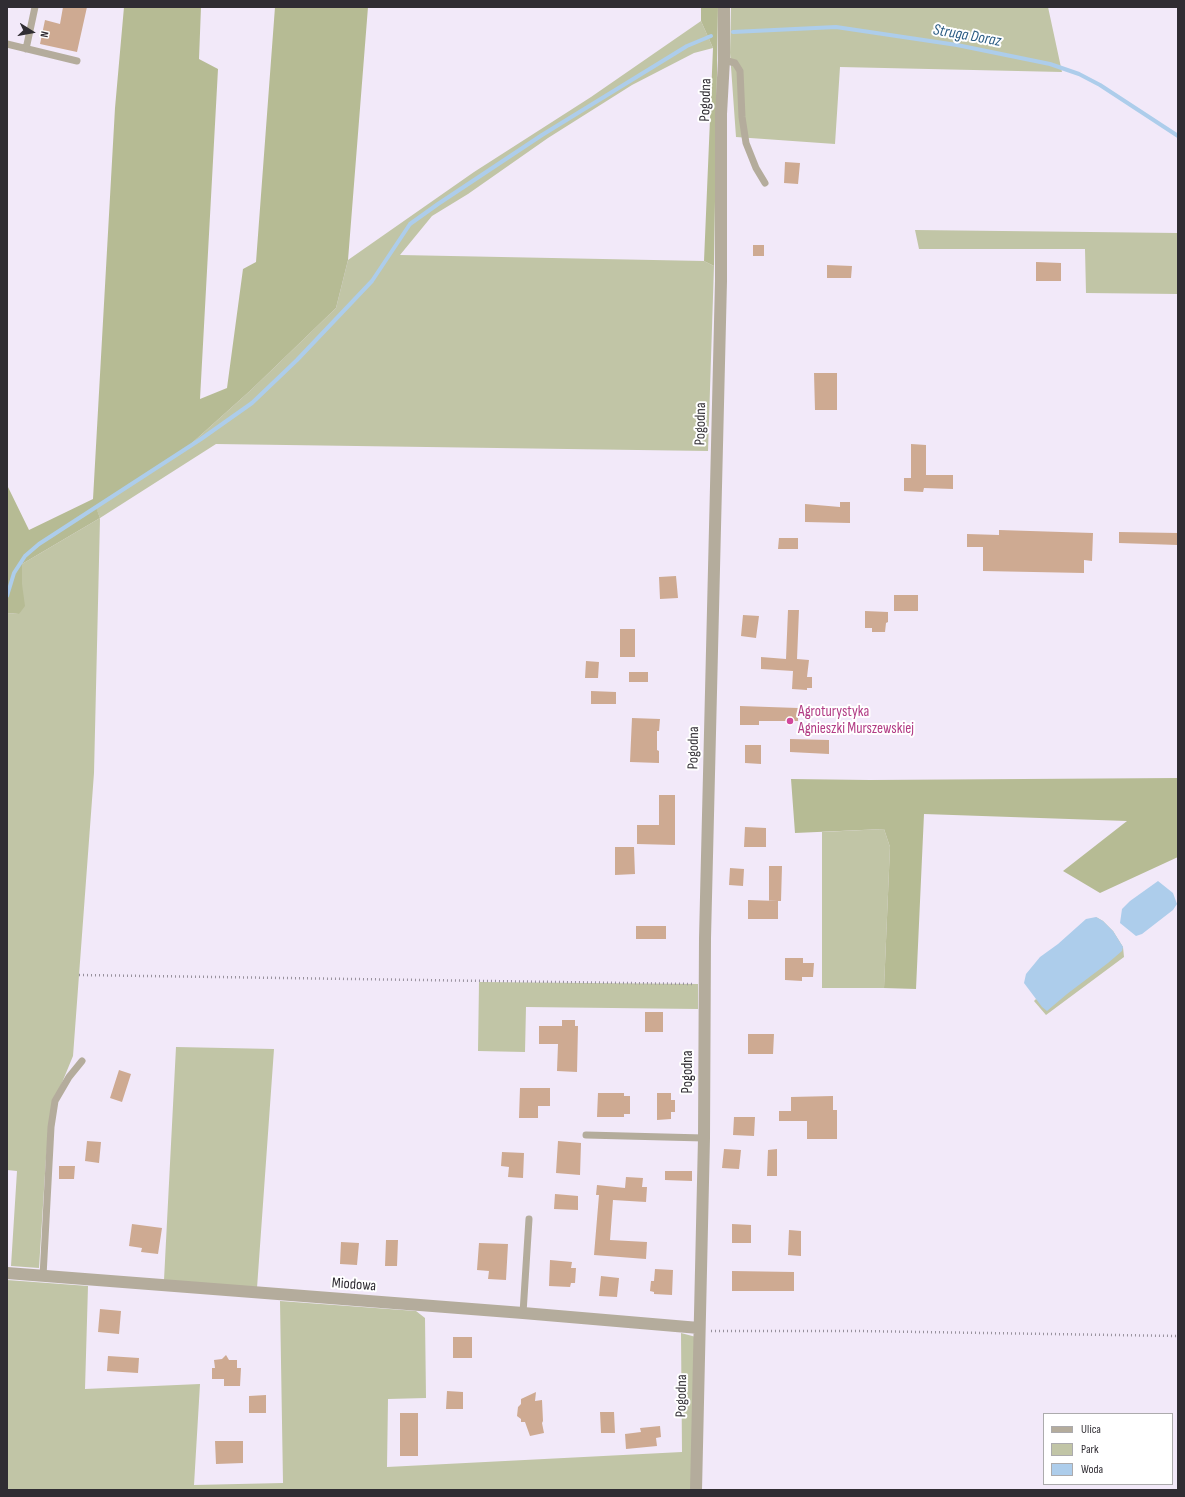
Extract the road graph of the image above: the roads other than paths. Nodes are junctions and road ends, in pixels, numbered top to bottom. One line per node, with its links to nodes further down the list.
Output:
1 (35, 7): 4 (lane)
2 (724, 7): 5 (street, Pogodna)
3 (7, 44): 4 (lane)
4 (26, 49): 6 (lane)
5 (724, 60): 7 (lane); 10 (street, Pogodna)
6 (77, 61)
7 (766, 183)
8 (82, 1061): 13 (lane)
9 (586, 1135): 10 (lane)
10 (704, 1138): 15 (street, Pogodna)
11 (529, 1219): 14 (lane)
12 (7, 1273): 13 (street, Miodowa)
13 (43, 1276): 14 (street, Miodowa)
14 (523, 1313): 15 (street, Miodowa)
15 (699, 1328): 16 (street, Pogodna)
16 (696, 1490)

